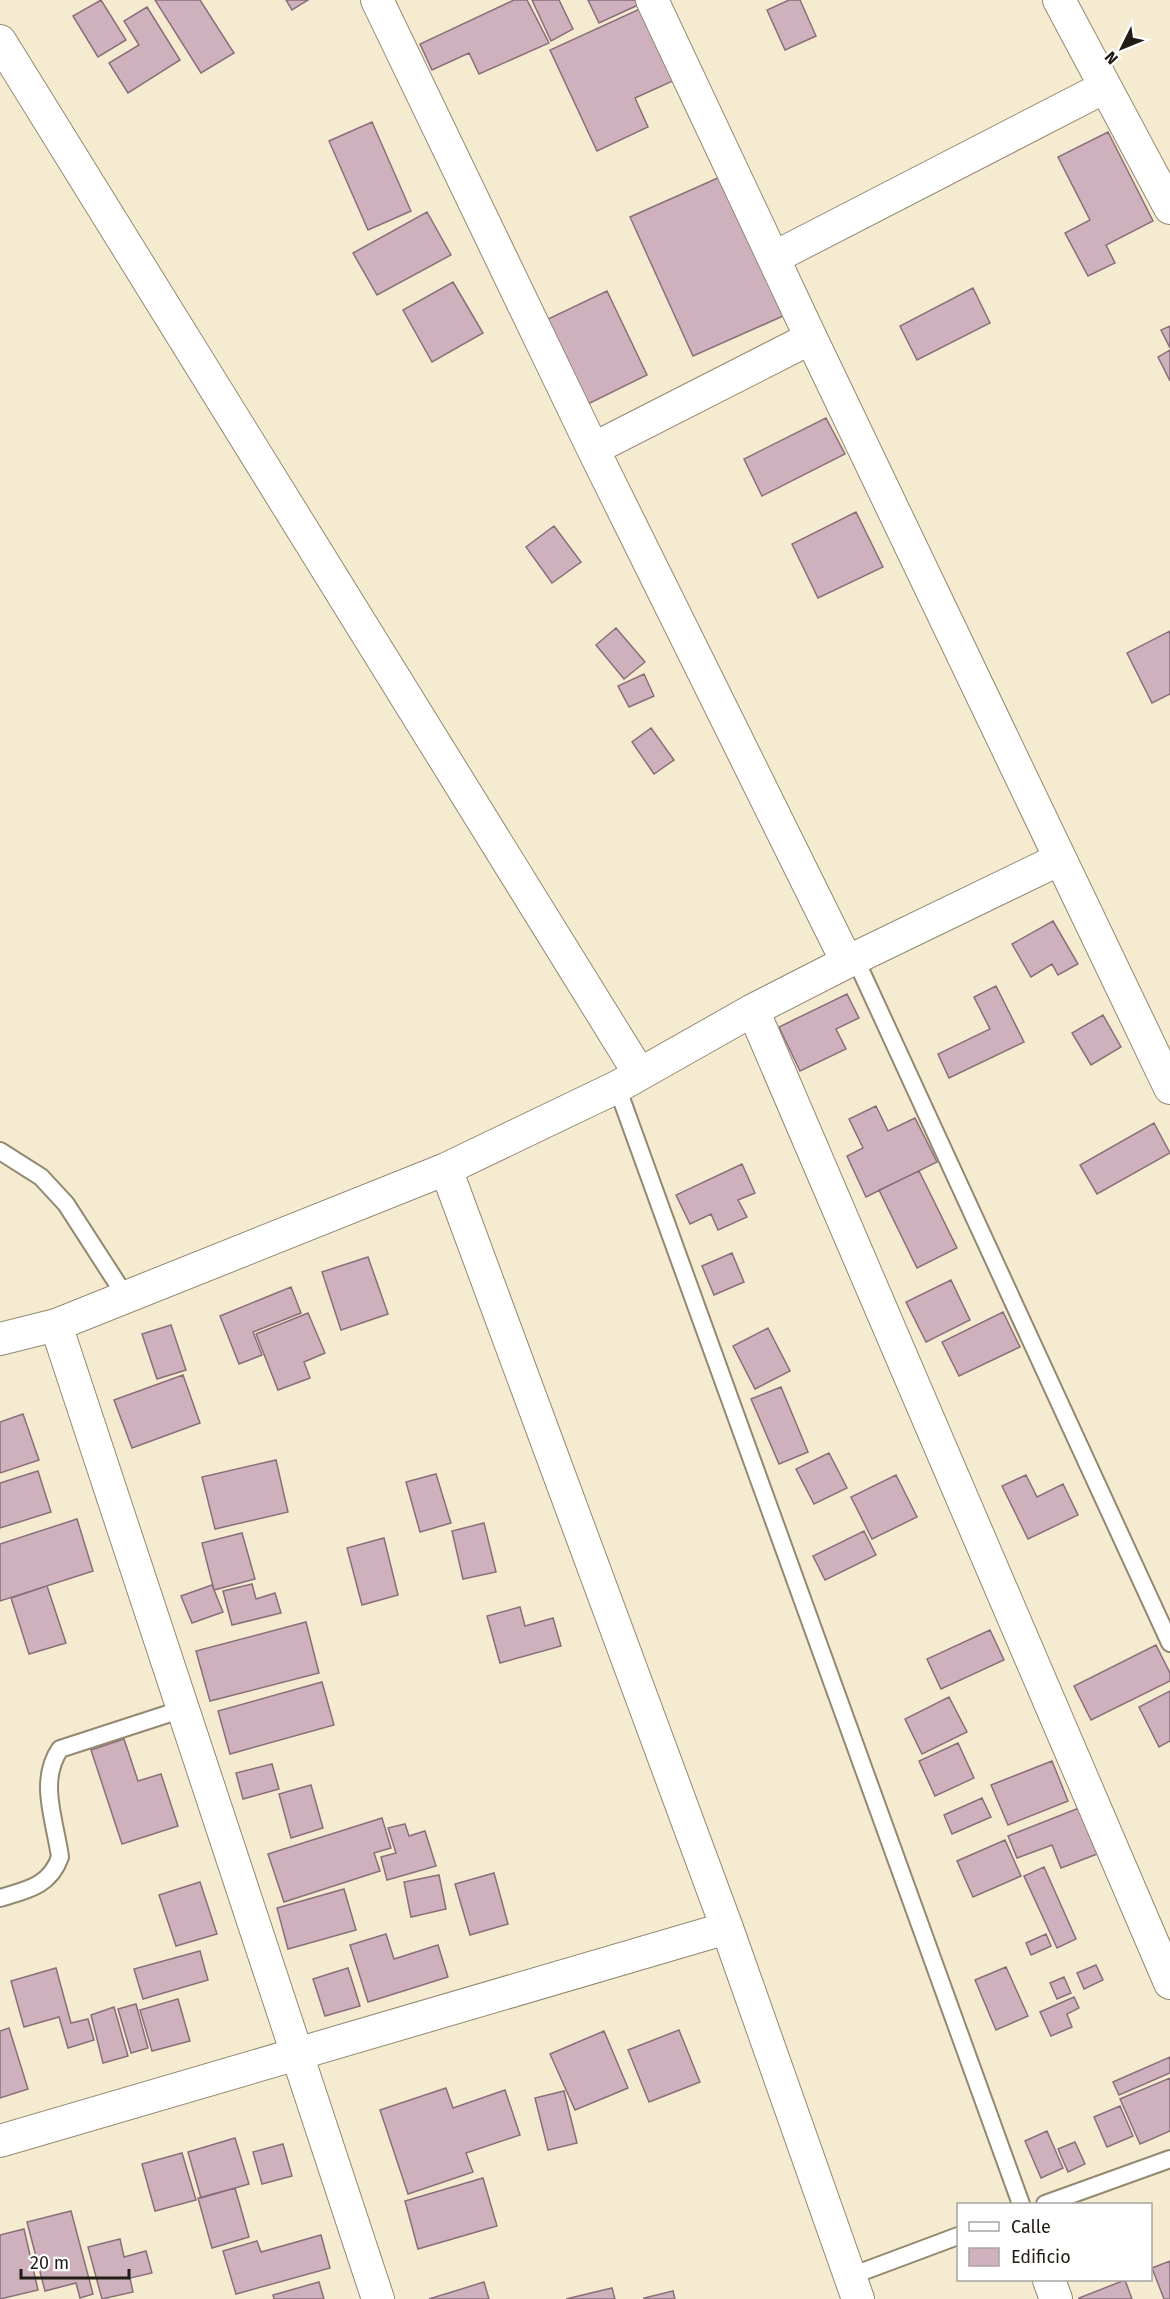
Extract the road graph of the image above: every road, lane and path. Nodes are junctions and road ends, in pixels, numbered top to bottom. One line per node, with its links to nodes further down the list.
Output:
1 (377, 0): 9 (street)
2 (652, 0): 7 (street)
3 (1059, 0): 5 (street)
4 (0, 41): 13 (street)
5 (1105, 87): 6 (street); 7 (street)
6 (1170, 208)
7 (775, 257): 8 (street)
8 (811, 338): 9 (street); 10 (street)
9 (593, 449): 11 (street)
10 (1060, 859): 11 (street); 14 (street)
11 (851, 960): 12 (street); 20 (lane)
12 (753, 1010): 13 (street); 24 (street)
13 (628, 1080): 16 (street); 28 (lane)
14 (1170, 1088)
15 (0, 1151): 17 (lane)
16 (446, 1169): 17 (street); 23 (street)
17 (126, 1297): 18 (street)
18 (56, 1325): 19 (street); 21 (street)
19 (0, 1340)
20 (1170, 1643)
21 (183, 1709): 22 (lane); 25 (street)
22 (0, 1898)
23 (727, 1928): 25 (street); 32 (street)
24 (1170, 1983)
25 (297, 2054): 26 (street); 33 (street)
26 (0, 2141)
27 (1170, 2159): 29 (lane)
28 (1021, 2203)
29 (1050, 2203)
30 (957, 2237): 32 (lane)
31 (1049, 2281): 34 (street)
32 (855, 2288)
33 (378, 2299)
34 (1056, 2299)

